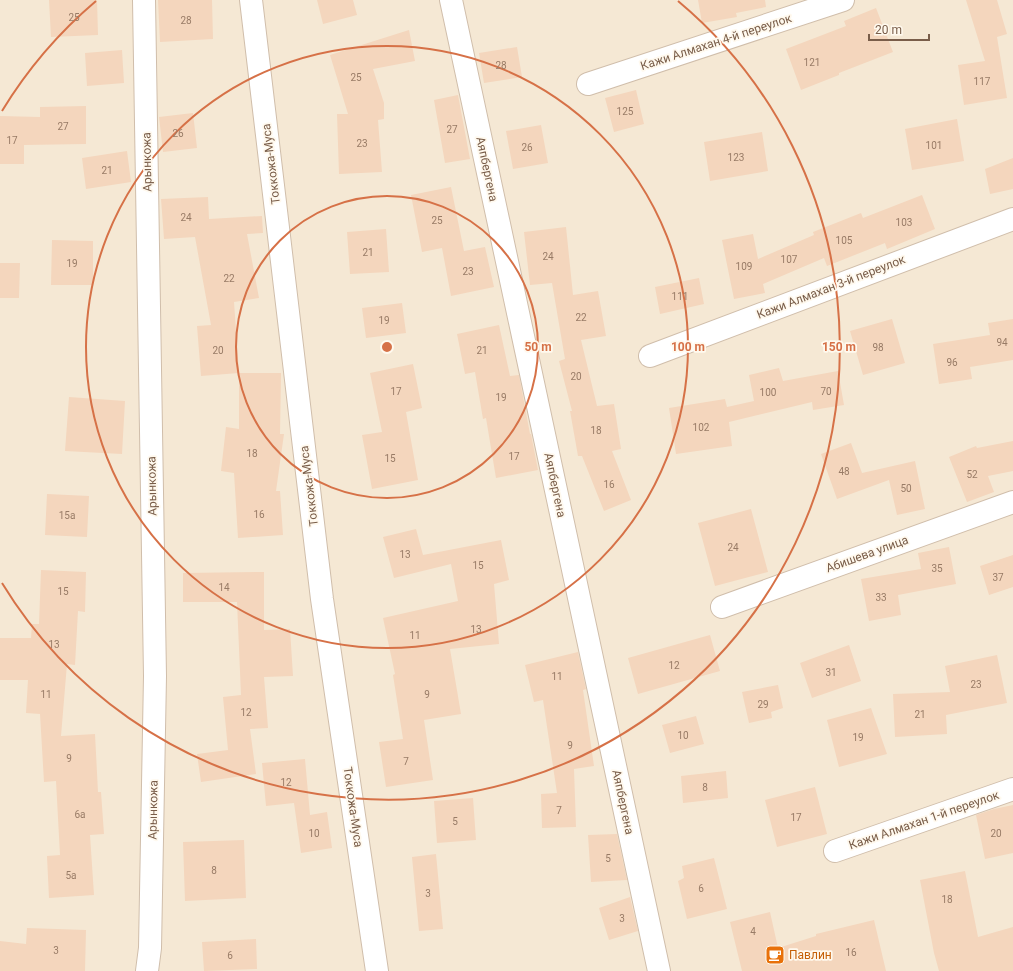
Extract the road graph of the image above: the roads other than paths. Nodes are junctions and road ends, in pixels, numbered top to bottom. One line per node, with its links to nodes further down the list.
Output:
1 (144, 0): 12 (street, Арынкожа)
2 (251, 0): 13 (street, Токкожа-Муса)
3 (451, 0): 14 (street, Аяпбергена)
4 (843, 0): 5 (street, Кажи Алмахан 4-й переулок)
5 (588, 84)
6 (1013, 219): 7 (street, Кажи Алмахан 3-й переулок)
7 (650, 356)
8 (1013, 502): 9 (street, Абишева улица)
9 (722, 607)
10 (1013, 789): 11 (street, Кажи Алмахан 1-й переулок)
11 (835, 851)
12 (147, 971)
13 (377, 971)
14 (659, 971)

